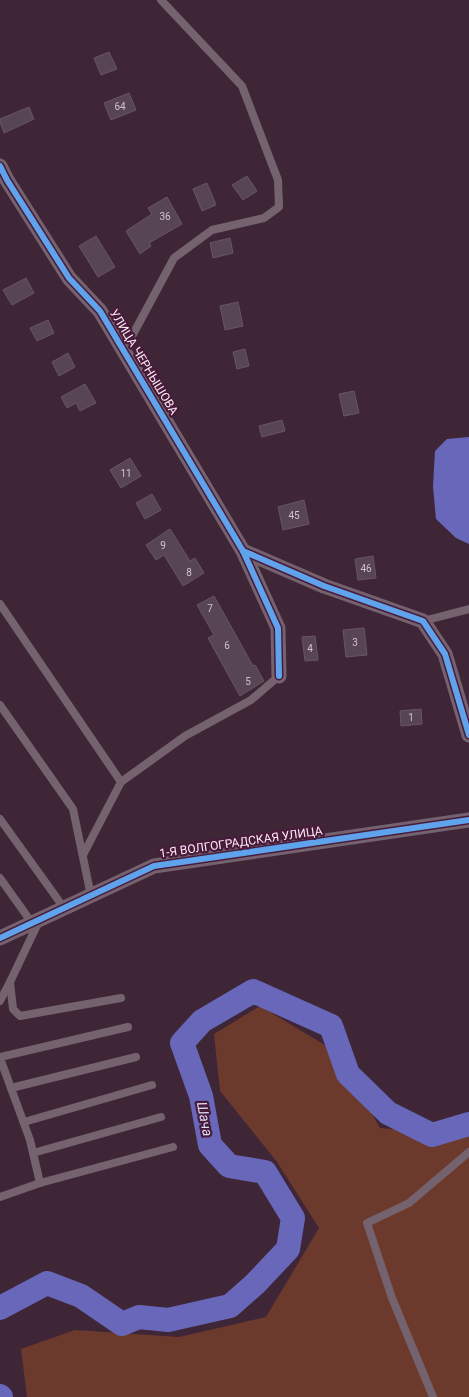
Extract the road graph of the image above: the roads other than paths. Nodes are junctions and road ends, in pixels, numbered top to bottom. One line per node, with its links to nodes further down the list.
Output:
1 (161, 0): 3 (lane, УЛИЦА ЧЕРНЫШОВА)
2 (0, 166): 3 (street, УЛИЦА ЧЕРНЫШОВА)
3 (124, 351): 4 (street, УЛИЦА ЧЕРНЫШОВА)
4 (243, 551): 7 (street); 8 (street, УЛИЦА ЧЕРНЫШОВА)
5 (0, 604): 11 (lane)
6 (469, 609): 7 (lane)
7 (423, 621): 10 (street)
8 (279, 676): 11 (lane)
9 (0, 705): 14 (lane)
10 (469, 735)
11 (121, 782): 14 (lane)
12 (0, 819): 17 (lane)
13 (469, 820): 16 (street, 1-Я ВОЛГОГРАДСКАЯ УЛИЦА)
14 (83, 855): 16 (lane)
15 (0, 878): 18 (lane)
16 (91, 896): 17 (street, 1-Я ВОЛГОГРАДСКАЯ УЛИЦА)
17 (64, 908): 18 (street, 1-Я ВОЛГОГРАДСКАЯ УЛИЦА)
18 (36, 921): 19 (street, 1-Я ВОЛГОГРАДСКАЯ УЛИЦА); 20 (lane)
19 (0, 938)
20 (10, 982): 21 (lane); 22 (lane)
21 (121, 998)
22 (0, 1001)
23 (128, 1027): 25 (lane)
24 (136, 1056): 27 (lane)
25 (0, 1058): 27 (lane)
26 (152, 1084): 29 (lane)
27 (11, 1088): 29 (lane)
28 (161, 1117): 32 (lane)
29 (24, 1122): 32 (lane)
30 (173, 1147): 33 (lane)
31 (469, 1152): 35 (lane)
32 (33, 1153): 33 (lane)
33 (40, 1183): 34 (lane)
34 (0, 1197)
35 (433, 1397)

